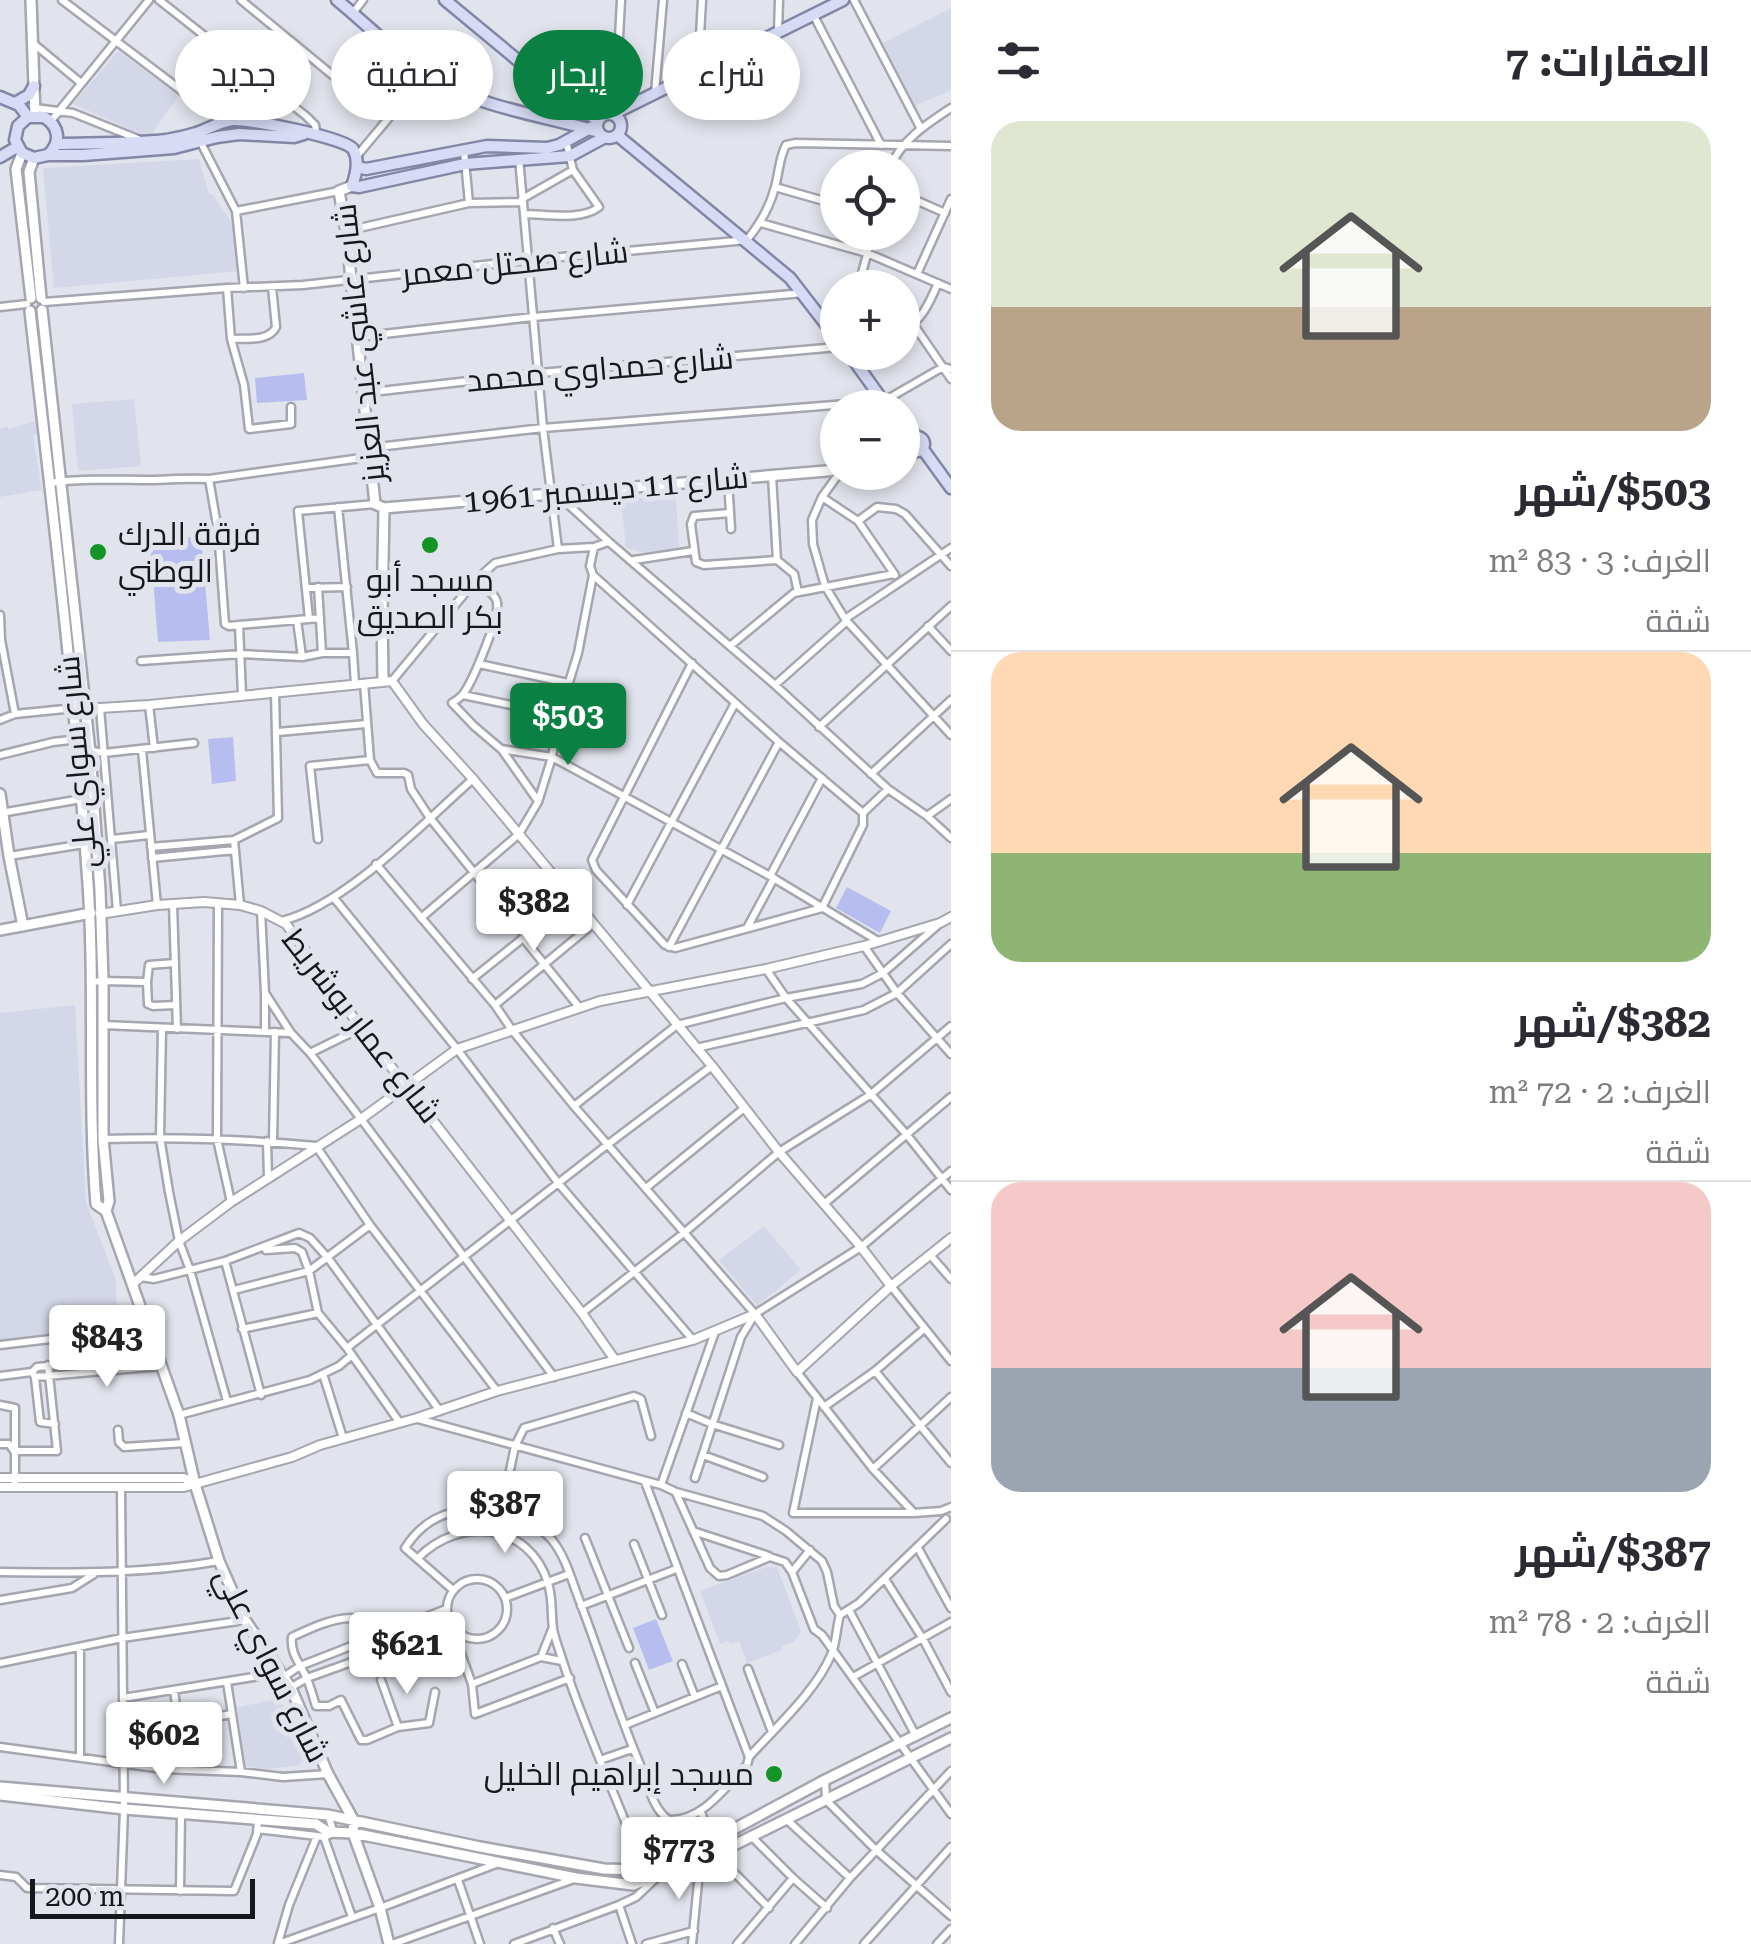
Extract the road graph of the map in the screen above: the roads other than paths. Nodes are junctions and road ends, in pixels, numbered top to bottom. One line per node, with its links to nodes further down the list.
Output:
1 (31, 0): 23 (main road)
2 (62, 0): 22 (street)
3 (149, 0): 22 (street)
4 (159, 0): 46 (street)
5 (240, 0): 25 (street)
6 (338, 0): 16 (main road)
7 (363, 0): 16 (street)
8 (445, 0): 24 (main road)
9 (621, 0): 18 (street)
10 (663, 0): 29 (street)
11 (702, 0): 19 (street)
12 (779, 0): 20 (street)
13 (843, 0): 15 (main road)
14 (854, 0): 44 (street)
15 (819, 9): 21 (main road); 52 (street)
16 (353, 12): 17 (main road)
17 (374, 30)
18 (619, 30)
19 (700, 30)
20 (778, 30)
21 (785, 30)
22 (114, 42): 26 (street); 43 (street)
23 (34, 44): 26 (street); 27 (main road)
24 (513, 56)
25 (331, 74)
26 (81, 82): 35 (street)
27 (34, 86): 32 (main road); 36 (main road)
28 (663, 90): 29 (main road)
29 (655, 94): 31 (main road)
30 (0, 97): 32 (main road)
31 (643, 100)
32 (15, 102): 36 (main road)
33 (493, 103): 42 (main road)
34 (951, 108): 44 (street)
35 (60, 110): 36 (street); 41 (street); 49 (street)
36 (33, 114): 41 (main road); 54 (main road)
37 (387, 120): 62 (street)
38 (589, 120): 45 (main road)
39 (603, 120): 45 (main road)
40 (619, 120): 45 (main road)
41 (51, 121): 50 (main road)
42 (558, 121): 45 (main road); 48 (main road)
43 (223, 122): 46 (main road); 47 (main road)
44 (921, 129): 51 (street)
45 (601, 130): 48 (main road); 59 (main road); 78 (main road)
46 (311, 135): 47 (main road); 62 (main road)
47 (198, 137): 49 (main road); 58 (main road); 73 (street)
48 (566, 141): 57 (main road); 59 (street)
49 (144, 142): 50 (main road)
50 (56, 144): 58 (main road)
51 (904, 144): 52 (street); 53 (street); 55 (street)
52 (881, 145): 66 (street)
53 (951, 148)
54 (20, 150): 60 (main road); 61 (main road); 93 (main road, شارع سواي علي)
55 (899, 150)
56 (464, 151): 57 (main road); 62 (main road); 63 (street)
57 (522, 153): 59 (main road); 63 (main road); 68 (street)
58 (48, 155): 61 (main road)
59 (570, 156): 64 (street)
60 (0, 157)
61 (34, 158): 93 (main road, شارع سواي علي)
62 (356, 162): 65 (main road)
63 (465, 164): 65 (main road); 72 (street)
64 (572, 170): 68 (street); 75 (street)
65 (352, 186): 67 (main road, شارع عاشي عبد العزيز)
66 (775, 187): 69 (street); 76 (street)
67 (339, 191): 73 (street); 77 (main road, شارع عاشي عبد العزيز)
68 (522, 200): 72 (street); 75 (street)
69 (820, 200)
70 (951, 200): 74 (street)
71 (920, 202): 74 (street)
72 (470, 203): 77 (street)
73 (236, 211): 90 (street)
74 (945, 212): 84 (street)
75 (524, 214): 81 (street)
76 (761, 223): 78 (street); 80 (street)
77 (346, 231): 86 (main road, شارع عاشي عبد العزيز)
78 (747, 240): 81 (street, شارع صحتل معمر); 92 (main road)
79 (869, 250): 80 (street)
80 (868, 253): 82 (street); 83 (street)
81 (528, 260): 86 (street, شارع صحتل معمر); 95 (street)
82 (863, 270)
83 (908, 270)
84 (919, 270)
85 (920, 275): 87 (street)
86 (351, 280): 88 (street, شارع صحتل معمر); 99 (main road, شارع عاشي عبد العزيز)
87 (938, 284): 91 (street); 97 (street)
88 (272, 287): 90 (street, شارع صحتل معمر); 100 (street)
89 (227, 288): 90 (street, شارع صحتل معمر); 93 (street, شارع صحتل معمر); 100 (street)
90 (244, 288)
91 (951, 288)
92 (803, 293): 95 (street); 96 (main road)
93 (36, 304): 94 (street, شارع صحتل معمر); 116 (main road, شارع سواي علي)
94 (0, 307)
95 (533, 317): 99 (street); 103 (street)
96 (820, 317)
97 (920, 318)
98 (920, 333): 102 (street)
99 (357, 337): 106 (main road, شارع عاشي عبد العزيز)
100 (231, 339): 107 (street)
101 (820, 345): 103 (street, شارع حمداوي محمد)
102 (947, 368): 104 (street); 105 (street)
103 (540, 373): 106 (street, شارع حمداوي محمد); 109 (street)
104 (951, 379)
105 (910, 390)
106 (362, 393): 110 (main road, شارع عاشي عبد العزيز)
107 (291, 407)
108 (820, 409): 109 (street)
109 (543, 428): 110 (street); 119 (street)
110 (368, 452): 114 (street); 122 (main road, شارع عاشي عبد العزيز)
111 (920, 453): 117 (main road)
112 (820, 472): 113 (main road, شارع 11 ديسمبر 1961)
113 (772, 475): 115 (main road, شارع 11 ديسمبر 1961); 133 (street)
114 (209, 479): 116 (street); 149 (street)
115 (728, 479): 119 (main road, شارع 11 ديسمبر 1961); 123 (street)
116 (54, 482): 172 (main road, شارع سواي علي)
117 (951, 488)
118 (827, 490): 120 (street)
119 (554, 494): 122 (main road, شارع 11 ديسمبر 1961); 126 (street); 129 (street)
120 (822, 497): 124 (street); 139 (street)
121 (338, 507): 122 (street); 140 (street); 141 (street)
122 (380, 507): 162 (main road, شارع عاشي عبد العزيز)
123 (730, 514): 125 (street); 130 (street)
124 (858, 521): 131 (street); 136 (street)
125 (731, 529)
126 (609, 542): 127 (street); 132 (street)
127 (594, 546): 129 (street); 135 (street)
128 (951, 548): 131 (street)
129 (558, 549): 137 (street)
130 (694, 551): 132 (street); 133 (street)
131 (941, 554): 134 (street); 136 (street)
132 (632, 560): 152 (street)
133 (777, 560): 142 (street)
134 (951, 566)
135 (593, 575): 159 (street); 163 (street)
136 (897, 577): 139 (street); 148 (street)
137 (475, 581): 160 (street); 162 (street)
138 (318, 586): 140 (street); 141 (street); 146 (street)
139 (825, 586): 142 (street); 148 (street)
140 (347, 587): 155 (street)
141 (306, 588): 145 (street)
142 (798, 592): 152 (street)
143 (951, 606): 150 (street)
144 (0, 615): 151 (street)
145 (309, 618): 146 (street); 147 (street)
146 (320, 618): 154 (street)
147 (297, 620): 149 (street); 157 (street)
148 (846, 620): 161 (street); 165 (street)
149 (239, 625): 156 (street)
150 (928, 626): 153 (street); 161 (street)
151 (0, 639): 174 (street)
152 (730, 646): 165 (street)
153 (951, 652)
154 (322, 653): 155 (street); 157 (street)
155 (353, 653): 164 (street)
156 (241, 654): 157 (street); 158 (street); 167 (street)
157 (302, 657)
158 (140, 661)
159 (692, 662): 170 (street); 198 (street)
160 (479, 664): 163 (street); 168 (street)
161 (886, 664): 176 (street); 179 (street)
162 (388, 681): 164 (street); 194 (street)
163 (568, 683): 175 (street)
164 (359, 684): 166 (street); 178 (street)
165 (775, 685): 179 (street)
166 (275, 692): 167 (street); 180 (street)
167 (242, 695): 171 (street)
168 (463, 695): 175 (street); 186 (street)
169 (951, 700): 176 (street)
170 (736, 702): 182 (street); 206 (street)
171 (149, 705): 173 (street); 185 (street)
172 (79, 707): 173 (street); 174 (street); 184 (main road, شارع سواي علي); 188 (main road, شارع سواي علي)
173 (100, 708): 189 (street)
174 (15, 714): 177 (street)
175 (559, 714): 191 (street)
176 (932, 717): 181 (street); 193 (street)
177 (0, 720)
178 (367, 724): 180 (street); 192 (street)
179 (819, 726): 193 (street)
180 (278, 732): 212 (street)
181 (951, 735)
182 (779, 742): 195 (street); 216 (street)
183 (194, 743): 185 (street)
184 (79, 746): 188 (street); 190 (street); 200 (main road, شارع سواي علي)
185 (154, 749): 187 (street)
186 (501, 749): 191 (street); 201 (street)
187 (142, 750): 189 (street); 208 (street)
188 (90, 752): 189 (street); 232 (main road, شارع سواي علي)
189 (104, 754): 211 (street)
190 (0, 755)
191 (552, 757): 198 (street); 201 (street)
192 (370, 760): 205 (street); 209 (street)
193 (872, 774): 196 (street)
194 (474, 778): 205 (street); 207 (street)
195 (822, 778): 203 (street); 221 (street)
196 (888, 789): 203 (street); 204 (street)
197 (0, 794): 202 (main road)
198 (623, 796): 206 (street); 226 (street)
199 (951, 798): 204 (street)
200 (81, 799): 202 (street); 213 (main road, شارع سواي علي)
201 (538, 802): 207 (street)
202 (2, 812): 217 (main road)
203 (864, 813): 229 (street)
204 (927, 816): 210 (street)
205 (430, 818): 219 (street); 220 (street)
206 (673, 822): 216 (street); 226 (street)
207 (519, 834): 220 (street); 223 (street)
208 (149, 836): 211 (street); 214 (street)
209 (318, 838)
210 (951, 838)
211 (112, 839): 230 (street)
212 (234, 840): 214 (street); 215 (street)
213 (84, 844): 217 (street); 232 (main road, شارع سواي علي)
214 (150, 847): 218 (street)
215 (235, 850): 218 (street); 228 (street)
216 (721, 850): 221 (street); 245 (street)
217 (9, 856): 238 (main road)
218 (152, 858): 227 (street)
219 (376, 864): 222 (street); 234 (street)
220 (474, 872): 234 (street); 241 (street)
221 (772, 877): 229 (street); 239 (street)
222 (334, 898): 235 (street); 275 (street)
223 (572, 899): 237 (street); 241 (street)
224 (173, 904): 225 (street, شارع عمار بوشريط); 227 (street, شارع عمار بوشريط); 246 (street)
225 (218, 904): 228 (street, شارع عمار بوشريط); 268 (street)
226 (627, 904): 245 (street)
227 (157, 905): 230 (street, شارع عمار بوشريط)
228 (240, 905): 231 (street, شارع عمار بوشريط)
229 (822, 908): 239 (street); 242 (street)
230 (116, 911): 232 (street, شارع عمار بوشريط)
231 (261, 911): 235 (street, شارع عمار بوشريط); 256 (street)
232 (95, 914): 238 (main road, شارع عمار بوشريط); 251 (main road, شارع سواي علي); 252 (main road, شارع سواي علي)
233 (951, 917): 236 (street)
234 (421, 918): 250 (street)
235 (281, 921): 266 (street, شارع عمار بوشريط)
236 (940, 923): 242 (street); 249 (street)
237 (593, 924): 247 (street); 254 (street)
238 (23, 926): 240 (main road, شارع عمار بوشريط)
239 (747, 929): 245 (street)
240 (0, 930)
241 (525, 938): 247 (street); 250 (street)
242 (879, 942): 244 (street)
243 (951, 944): 255 (street)
244 (864, 946): 248 (street); 249 (street)
245 (669, 947)
246 (175, 963): 253 (street); 258 (street)
247 (544, 964): 259 (street); 260 (street)
248 (766, 969): 254 (street); 257 (street)
249 (883, 973): 255 (street); 257 (street)
250 (472, 979): 259 (street)
251 (103, 980): 252 (street); 253 (street); 262 (main road, شارع سواي علي)
252 (91, 982): 301 (main road, شارع سواي علي)
253 (147, 982): 258 (street)
254 (651, 992): 260 (street); 263 (street)
255 (896, 993): 261 (street); 273 (street)
256 (265, 994): 270 (street); 272 (street)
257 (786, 998): 261 (street); 263 (street)
258 (176, 1005): 267 (street)
259 (495, 1005): 269 (street)
260 (579, 1007): 269 (street)
261 (808, 1023): 274 (street); 280 (street)
262 (103, 1025): 265 (street); 287 (main road, شارع سواي علي)
263 (677, 1025): 274 (street); 282 (street)
264 (951, 1026): 273 (street)
265 (162, 1028): 267 (street); 286 (street)
266 (361, 1028): 276 (street); 279 (street, شارع عمار بوشريط)
267 (177, 1029): 268 (street)
268 (219, 1030): 270 (street); 288 (street)
269 (512, 1030): 275 (street); 282 (street)
270 (265, 1032): 271 (street)
271 (275, 1032): 272 (street); 289 (street)
272 (291, 1033): 276 (street)
273 (937, 1038): 277 (street); 280 (street)
274 (696, 1048): 278 (street)
275 (457, 1049): 279 (street); 296 (street)
276 (310, 1054): 284 (street)
277 (951, 1054)
278 (712, 1066): 283 (street); 290 (street)
279 (408, 1086): 284 (street); 302 (street, شارع عمار بوشريط)
280 (870, 1096): 285 (street); 292 (street)
281 (951, 1098): 285 (street)
282 (574, 1106): 290 (street)
283 (744, 1110): 292 (street); 297 (street)
284 (361, 1119): 291 (street); 311 (street)
285 (906, 1135): 295 (street); 300 (street)
286 (160, 1137): 287 (street); 288 (street); 307 (street)
287 (103, 1139): 301 (main road, شارع سواي علي)
288 (218, 1139): 289 (street); 299 (street)
289 (270, 1142): 291 (street); 294 (street)
290 (607, 1145): 296 (street); 297 (street)
291 (316, 1146): 294 (street); 303 (street)
292 (779, 1152): 300 (street); 304 (street)
293 (951, 1171): 295 (street)
294 (268, 1177): 299 (street)
295 (941, 1178): 298 (street); 308 (street)
296 (559, 1184): 302 (street); 317 (street)
297 (646, 1188): 304 (street)
298 (951, 1190)
299 (231, 1202): 307 (street)
300 (824, 1204): 308 (street)
301 (106, 1211): 319 (main road, شارع سواي علي)
302 (511, 1220): 311 (street); 324 (street, شارع عمار بوشريط)
303 (370, 1225): 313 (street); 322 (street)
304 (685, 1232): 317 (street); 325 (street)
305 (299, 1233): 309 (street); 310 (street); 313 (street)
306 (951, 1238): 312 (street)
307 (179, 1241): 315 (street); 319 (street)
308 (861, 1247): 320 (street); 325 (street)
309 (298, 1249): 310 (street); 316 (street)
310 (250, 1253): 314 (street)
311 (466, 1256): 322 (street); 344 (street)
312 (931, 1256): 318 (street); 320 (street)
313 (328, 1258): 316 (street); 327 (street)
314 (225, 1261): 315 (street); 321 (street)
315 (190, 1270): 319 (street); 349 (street)
316 (310, 1271): 321 (street); 323 (street)
317 (635, 1272): 324 (street); 331 (street)
318 (951, 1279)
319 (136, 1280): 326 (main road, شارع سواي علي)
320 (892, 1286): 328 (street); 340 (street)
321 (234, 1290): 329 (street)
322 (419, 1291): 327 (street); 345 (street)
323 (318, 1313): 329 (street); 333 (street)
324 (582, 1313): 334 (street, شارع عمار بوشريط)
325 (755, 1314): 330 (street); 340 (street); 358 (street)
326 (144, 1317): 332 (street); 335 (main road, شارع سواي علي)
327 (377, 1325): 333 (street); 352 (street)
328 (924, 1328): 336 (street); 338 (street)
329 (242, 1329): 346 (street)
330 (715, 1332): 331 (street); 353 (street)
331 (693, 1340): 334 (street)
332 (0, 1344)
333 (350, 1352): 341 (street); 356 (street)
334 (615, 1360): 344 (street)
335 (160, 1361): 337 (street); 343 (street); 354 (main road, شارع سواي علي)
336 (951, 1361)
337 (48, 1365): 339 (street); 343 (street)
338 (875, 1370): 351 (street); 359 (street)
339 (35, 1372): 342 (street); 343 (street); 357 (street)
340 (796, 1372): 348 (street)
341 (324, 1374): 346 (street); 362 (street)
342 (0, 1376)
343 (49, 1376): 357 (street)
344 (554, 1376): 345 (street)
345 (497, 1391): 352 (street)
346 (261, 1395): 349 (street)
347 (951, 1397): 359 (street)
348 (817, 1398): 351 (street); 382 (street)
349 (226, 1401): 354 (street)
350 (0, 1405): 367 (street)
351 (824, 1407): 370 (street)
352 (440, 1410): 355 (street)
353 (686, 1413): 358 (street); 377 (street)
354 (179, 1415): 363 (main road, شارع سواي علي)
355 (417, 1418): 356 (street); 366 (street)
356 (400, 1423): 362 (street)
357 (55, 1424): 367 (street)
358 (712, 1424): 365 (street); 368 (street)
359 (922, 1427): 369 (street); 370 (street)
360 (118, 1430): 363 (street)
361 (650, 1436): 366 (street)
362 (343, 1438): 376 (street)
363 (185, 1443): 376 (main road, شارع سواي علي)
364 (0, 1444): 367 (street)
365 (779, 1445)
366 (516, 1446): 375 (street); 383 (street)
367 (14, 1452): 374 (street)
368 (703, 1455): 371 (street); 373 (street)
369 (951, 1463)
370 (873, 1469): 382 (street)
371 (763, 1477)
372 (0, 1478): 374 (street)
373 (694, 1478)
374 (15, 1482): 376 (street); 378 (street); 379 (street)
375 (644, 1482): 377 (street); 394 (street)
376 (195, 1484): 378 (street); 393 (main road, شارع سواي علي)
377 (661, 1485): 380 (street)
378 (121, 1487): 395 (street)
379 (0, 1488)
380 (676, 1492): 386 (street); 390 (street)
381 (951, 1507): 384 (street)
382 (914, 1513): 384 (street)
383 (501, 1514): 392 (street); 399 (street)
384 (943, 1515): 385 (street); 389 (street)
385 (951, 1529)
386 (693, 1531): 391 (street); 391 (street)
387 (586, 1538): 404 (street)
388 (634, 1544): 401 (street)
389 (918, 1548): 400 (street); 408 (street)
390 (810, 1550): 397 (street); 412 (street)
391 (770, 1557): 397 (street)
392 (418, 1558): 402 (street); 403 (street)
393 (219, 1562): 395 (street); 413 (main road, شارع سواي علي)
394 (676, 1569): 401 (street); 441 (street)
395 (122, 1571): 398 (street); 418 (street)
396 (0, 1572): 398 (street)
397 (792, 1572): 423 (street)
398 (94, 1574): 406 (street)
399 (569, 1574): 402 (street); 407 (street)
400 (885, 1579): 410 (street); 419 (street)
401 (648, 1580): 404 (street); 411 (street)
402 (548, 1583): 405 (street); 416 (street)
403 (453, 1590): 405 (street); 409 (street)
404 (608, 1595): 407 (street); 422 (street)
405 (505, 1598): 417 (street)
406 (0, 1600)
407 (581, 1606): 452 (street)
408 (951, 1608)
409 (446, 1610): 415 (street); 420 (street)
410 (848, 1610): 412 (street); 430 (street)
411 (662, 1615)
412 (840, 1615): 423 (street)
413 (245, 1620): 418 (street); 434 (main road, شارع سواي علي)
414 (951, 1622): 419 (street)
415 (452, 1626): 417 (street); 424 (street)
416 (553, 1627): 425 (street); 426 (street)
417 (459, 1633): 440 (street)
418 (122, 1638): 421 (street); 447 (street)
419 (923, 1639): 430 (street); 445 (street)
420 (363, 1642): 424 (street); 431 (street); 431 (street)
421 (80, 1647): 427 (street); 461 (street)
422 (630, 1648)
423 (833, 1652): 435 (street); 454 (street)
424 (371, 1656): 436 (street)
425 (541, 1657): 426 (street); 440 (street)
426 (562, 1661): 437 (street)
427 (0, 1663)
428 (635, 1663): 448 (street)
429 (682, 1664): 446 (street)
430 (877, 1664): 435 (street); 456 (street)
431 (300, 1666): 434 (street); 436 (street)
432 (748, 1670): 454 (street)
433 (272, 1674): 434 (street); 439 (street); 442 (street)
434 (285, 1676): 442 (main road, شارع سواي علي)
435 (853, 1677): 458 (street)
436 (307, 1678): 442 (street); 453 (street)
437 (570, 1678): 440 (street); 464 (street)
438 (381, 1680): 453 (street)
439 (227, 1682): 443 (street); 449 (street)
440 (472, 1684)
441 (722, 1686): 446 (street); 462 (street)
442 (291, 1688): 469 (main road, شارع سواي علي)
443 (174, 1690): 447 (street); 451 (street)
444 (435, 1692): 453 (street)
445 (951, 1692)
446 (695, 1697): 448 (street)
447 (123, 1698): 455 (street)
448 (656, 1713): 452 (street)
449 (231, 1714): 451 (street); 468 (street)
450 (951, 1718): 456 (main road)
451 (178, 1724): 455 (street); 466 (street)
452 (625, 1725): 460 (street)
453 (398, 1727)
454 (772, 1732): 462 (street)
455 (123, 1735): 465 (street)
456 (916, 1736): 458 (main road)
457 (951, 1738): 463 (main road)
458 (901, 1744): 463 (street); 470 (main road)
459 (0, 1748): 461 (street)
460 (633, 1749): 464 (street); 483 (street)
461 (80, 1756): 465 (street)
462 (750, 1756): 478 (street)
463 (912, 1757): 472 (street); 475 (main road)
464 (600, 1760): 483 (street)
465 (122, 1764): 466 (street); 474 (street)
466 (184, 1770): 468 (street)
467 (951, 1771): 472 (street)
468 (241, 1772): 469 (street)
469 (328, 1774): 484 (main road, شارع سواي علي)
470 (825, 1780): 475 (street); 489 (main road)
471 (0, 1786): 474 (main road)
472 (934, 1789): 479 (street); 491 (street)
473 (0, 1795): 476 (main road)
474 (122, 1796): 476 (street); 480 (main road)
475 (826, 1800): 482 (main road); 491 (street)
476 (124, 1809): 477 (main road); 502 (street)
477 (181, 1812): 485 (main road); 503 (street)
478 (700, 1812): 481 (street); 489 (street)
479 (951, 1814)
480 (328, 1815): 484 (main road); 487 (street)
481 (689, 1818): 483 (street); 489 (street)
482 (786, 1819): 488 (main road); 499 (street)
483 (669, 1820)
484 (354, 1821): 486 (main road); 489 (main road)
485 (258, 1824): 487 (street); 487 (main road); 503 (street)
486 (353, 1834): 487 (main road); 494 (main road); 505 (main road)
487 (325, 1835): 509 (street); 516 (street)
488 (752, 1836): 492 (main road); 498 (street)
489 (710, 1842): 492 (street)
490 (951, 1848): 501 (street)
491 (876, 1850): 499 (street); 501 (street)
492 (716, 1854): 493 (main road); 506 (street)
493 (700, 1862): 497 (main road); 513 (street)
494 (497, 1863): 496 (main road); 500 (street)
495 (0, 1875): 502 (street)
496 (576, 1878): 497 (main road); 510 (street)
497 (656, 1878): 504 (street)
498 (793, 1878): 506 (street); 507 (street)
499 (850, 1878): 507 (street)
500 (458, 1880): 505 (street); 510 (street)
501 (918, 1886): 508 (street); 525 (street)
502 (122, 1888): 503 (street); 515 (street)
503 (180, 1891)
504 (619, 1905): 511 (street); 520 (street)
505 (380, 1908): 509 (street); 517 (main road)
506 (768, 1908): 523 (street)
507 (827, 1908): 524 (street)
508 (951, 1916)
509 (352, 1917): 516 (street)
510 (471, 1917): 517 (street); 518 (street)
511 (554, 1928): 514 (street); 519 (street)
512 (951, 1928): 526 (street)
513 (694, 1932): 521 (street); 522 (street)
514 (518, 1943)
515 (119, 1944)
516 (277, 1944)
517 (390, 1944)
518 (480, 1944)
519 (560, 1944)
520 (632, 1944)
521 (646, 1944)
522 (692, 1944)
523 (737, 1944)
524 (795, 1944)
525 (864, 1944)
526 (937, 1944)

